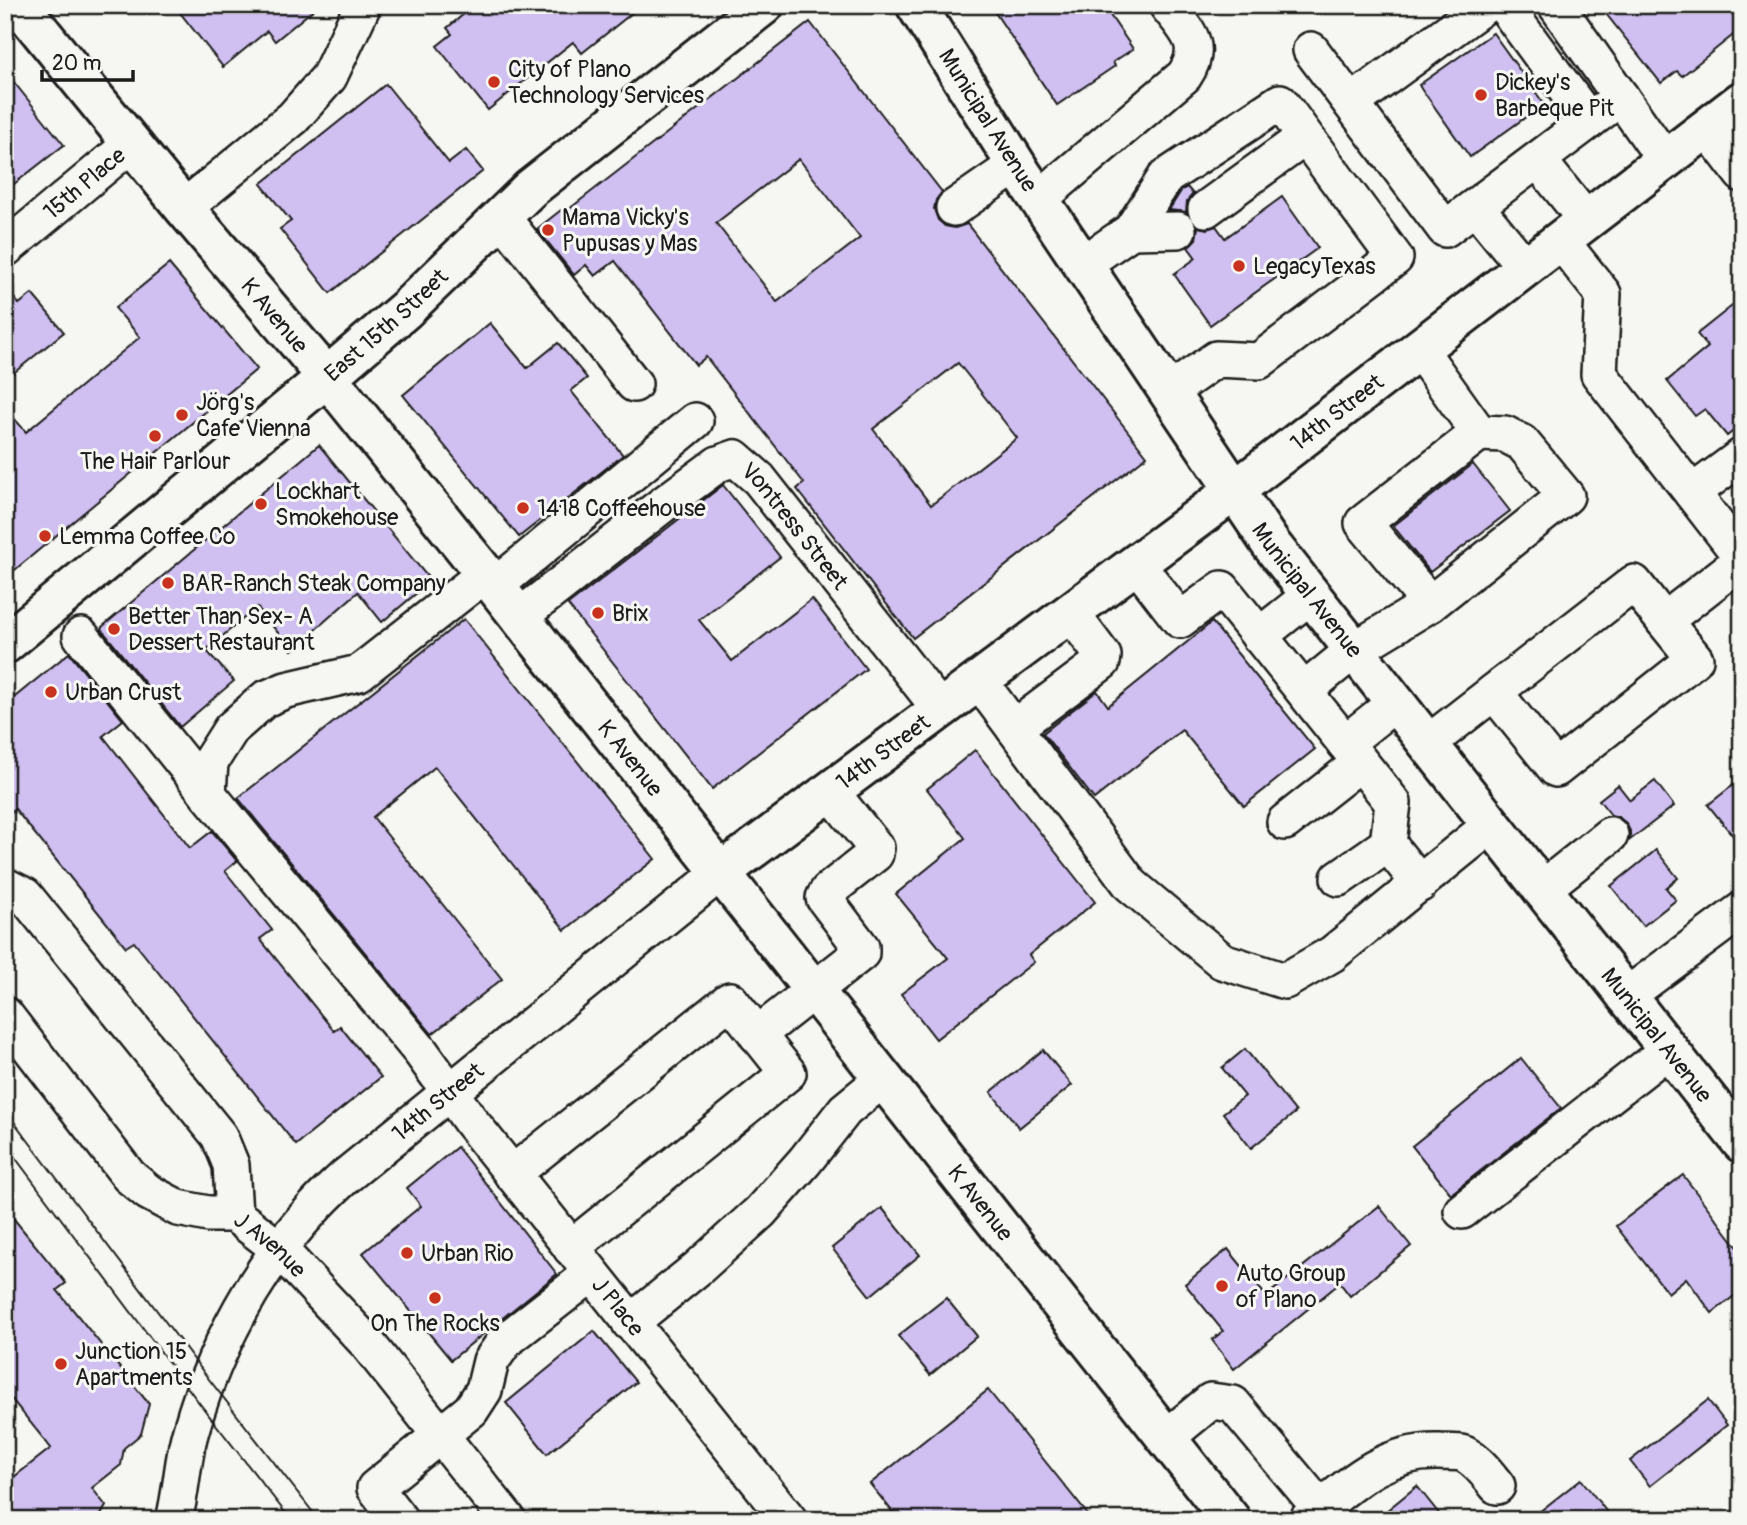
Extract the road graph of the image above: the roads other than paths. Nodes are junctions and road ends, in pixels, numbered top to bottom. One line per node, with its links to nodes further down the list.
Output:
1 (19, 5): 16 (main road, K Avenue)
2 (363, 5): 23 (street)
3 (764, 5): 26 (main road, East 15th Street)
4 (916, 5): 19 (main road, Municipal Avenue)
5 (1167, 5): 21 (street)
6 (1485, 5): 12 (street)
7 (1504, 5): 13 (street)
8 (1556, 5): 10 (street)
9 (1311, 50): 12 (street)
10 (1621, 97): 13 (street); 18 (street)
11 (1742, 101): 14 (main road, 14th Street)
12 (1351, 103): 22 (street)
13 (1589, 121): 17 (street)
14 (1707, 128): 18 (main road, 14th Street); 20 (street)
15 (1305, 137): 25 (street); 29 (street); 36 (street)
16 (131, 144): 23 (main road, K Avenue); 30 (street, 15th Place)
17 (1538, 160): 22 (street); 28 (street)
18 (1665, 160): 28 (main road, 14th Street)
19 (1016, 165): 21 (main road, Municipal Avenue); 24 (street)
20 (1742, 174)
21 (1039, 199): 31 (main road, Municipal Avenue)
22 (1476, 206): 32 (street)
23 (184, 208): 34 (main road, K Avenue)
24 (954, 208)
25 (1206, 209)
26 (501, 216): 34 (main road, East 15th Street); 35 (street)
27 (1178, 230): 29 (street)
28 (1573, 230): 32 (main road, 14th Street); 41 (street)
29 (1132, 231): 31 (street)
30 (5, 249)
31 (1083, 264): 36 (main road, Municipal Avenue)
32 (1525, 267): 33 (main road, 14th Street)
33 (1419, 349): 38 (street); 40 (main road, 14th Street)
34 (327, 377): 44 (main road, K Avenue); 52 (main road, East 15th Street)
35 (634, 384)
36 (1168, 393): 40 (main road, Municipal Avenue)
37 (695, 421): 44 (street)
38 (1479, 433): 46 (street); 46 (street)
39 (1742, 456): 41 (street)
40 (1234, 491): 43 (main road, 14th Street); 45 (main road, Municipal Avenue)
41 (1692, 493): 42 (street)
42 (1742, 557): 49 (street)
43 (1136, 564): 47 (main road, 14th Street); 51 (street)
44 (490, 580): 48 (main road, K Avenue); 63 (street)
45 (1311, 595): 51 (street); 53 (main road, Municipal Avenue)
46 (1430, 604): 53 (street)
47 (1070, 612): 54 (main road, 14th Street); 59 (street)
48 (519, 617): 58 (street, Vontress Street); 68 (main road, K Avenue)
49 (1664, 621): 56 (street); 56 (street)
50 (81, 636): 63 (street, J Place)
51 (1259, 636): 55 (street)
52 (5, 644)
53 (1353, 650): 55 (street); 57 (main road, Municipal Avenue)
54 (979, 681): 58 (main road, 14th Street); 59 (street)
55 (1304, 691): 61 (street)
56 (1494, 692): 60 (street)
57 (1395, 703): 60 (main road, Municipal Avenue); 61 (street)
58 (940, 709): 62 (main road, 14th Street)
59 (1014, 728): 70 (street)
60 (1427, 744): 65 (main road, Municipal Avenue)
61 (1352, 753): 64 (street); 67 (street)
62 (831, 791): 68 (main road, 14th Street); 74 (street)
63 (208, 794): 80 (street, J Place)
64 (1285, 822)
65 (1491, 825): 70 (street); 72 (main road, Municipal Avenue)
66 (1610, 835): 72 (street)
67 (1388, 844): 69 (street); 70 (street)
68 (720, 873): 74 (main road, K Avenue); 80 (street, 14th Street)
69 (1339, 878)
70 (1420, 884)
71 (5, 886): 84 (street)
72 (1541, 890): 75 (main road, Municipal Avenue)
73 (1742, 909): 75 (street)
74 (813, 991): 77 (street); 79 (main road, K Avenue)
75 (1625, 997): 78 (main road, Municipal Avenue)
76 (5, 1015): 84 (street, J Avenue)
77 (757, 1035): 82 (street); 86 (street)
78 (1668, 1050): 81 (main road, Municipal Avenue); 83 (street)
79 (883, 1079): 87 (street); 89 (main road, K Avenue)
80 (450, 1091): 82 (street, J Place); 85 (street, 14th Street)
81 (1742, 1143)
82 (512, 1174): 86 (street, J Place)
83 (1462, 1211)
84 (234, 1214): 85 (street, J Avenue)
85 (279, 1249): 88 (street, J Avenue); 92 (street, 14th Street)
86 (581, 1261): 87 (street, J Place); 88 (street)
87 (630, 1323): 95 (street, J Place)
88 (441, 1436): 93 (street); 94 (street, J Avenue)
89 (1166, 1438): 91 (street); 96 (main road, K Avenue)
90 (1497, 1486): 91 (street)
91 (1319, 1516)
92 (174, 1520)
93 (400, 1520)
94 (508, 1520)
95 (789, 1520)
96 (1231, 1520)

